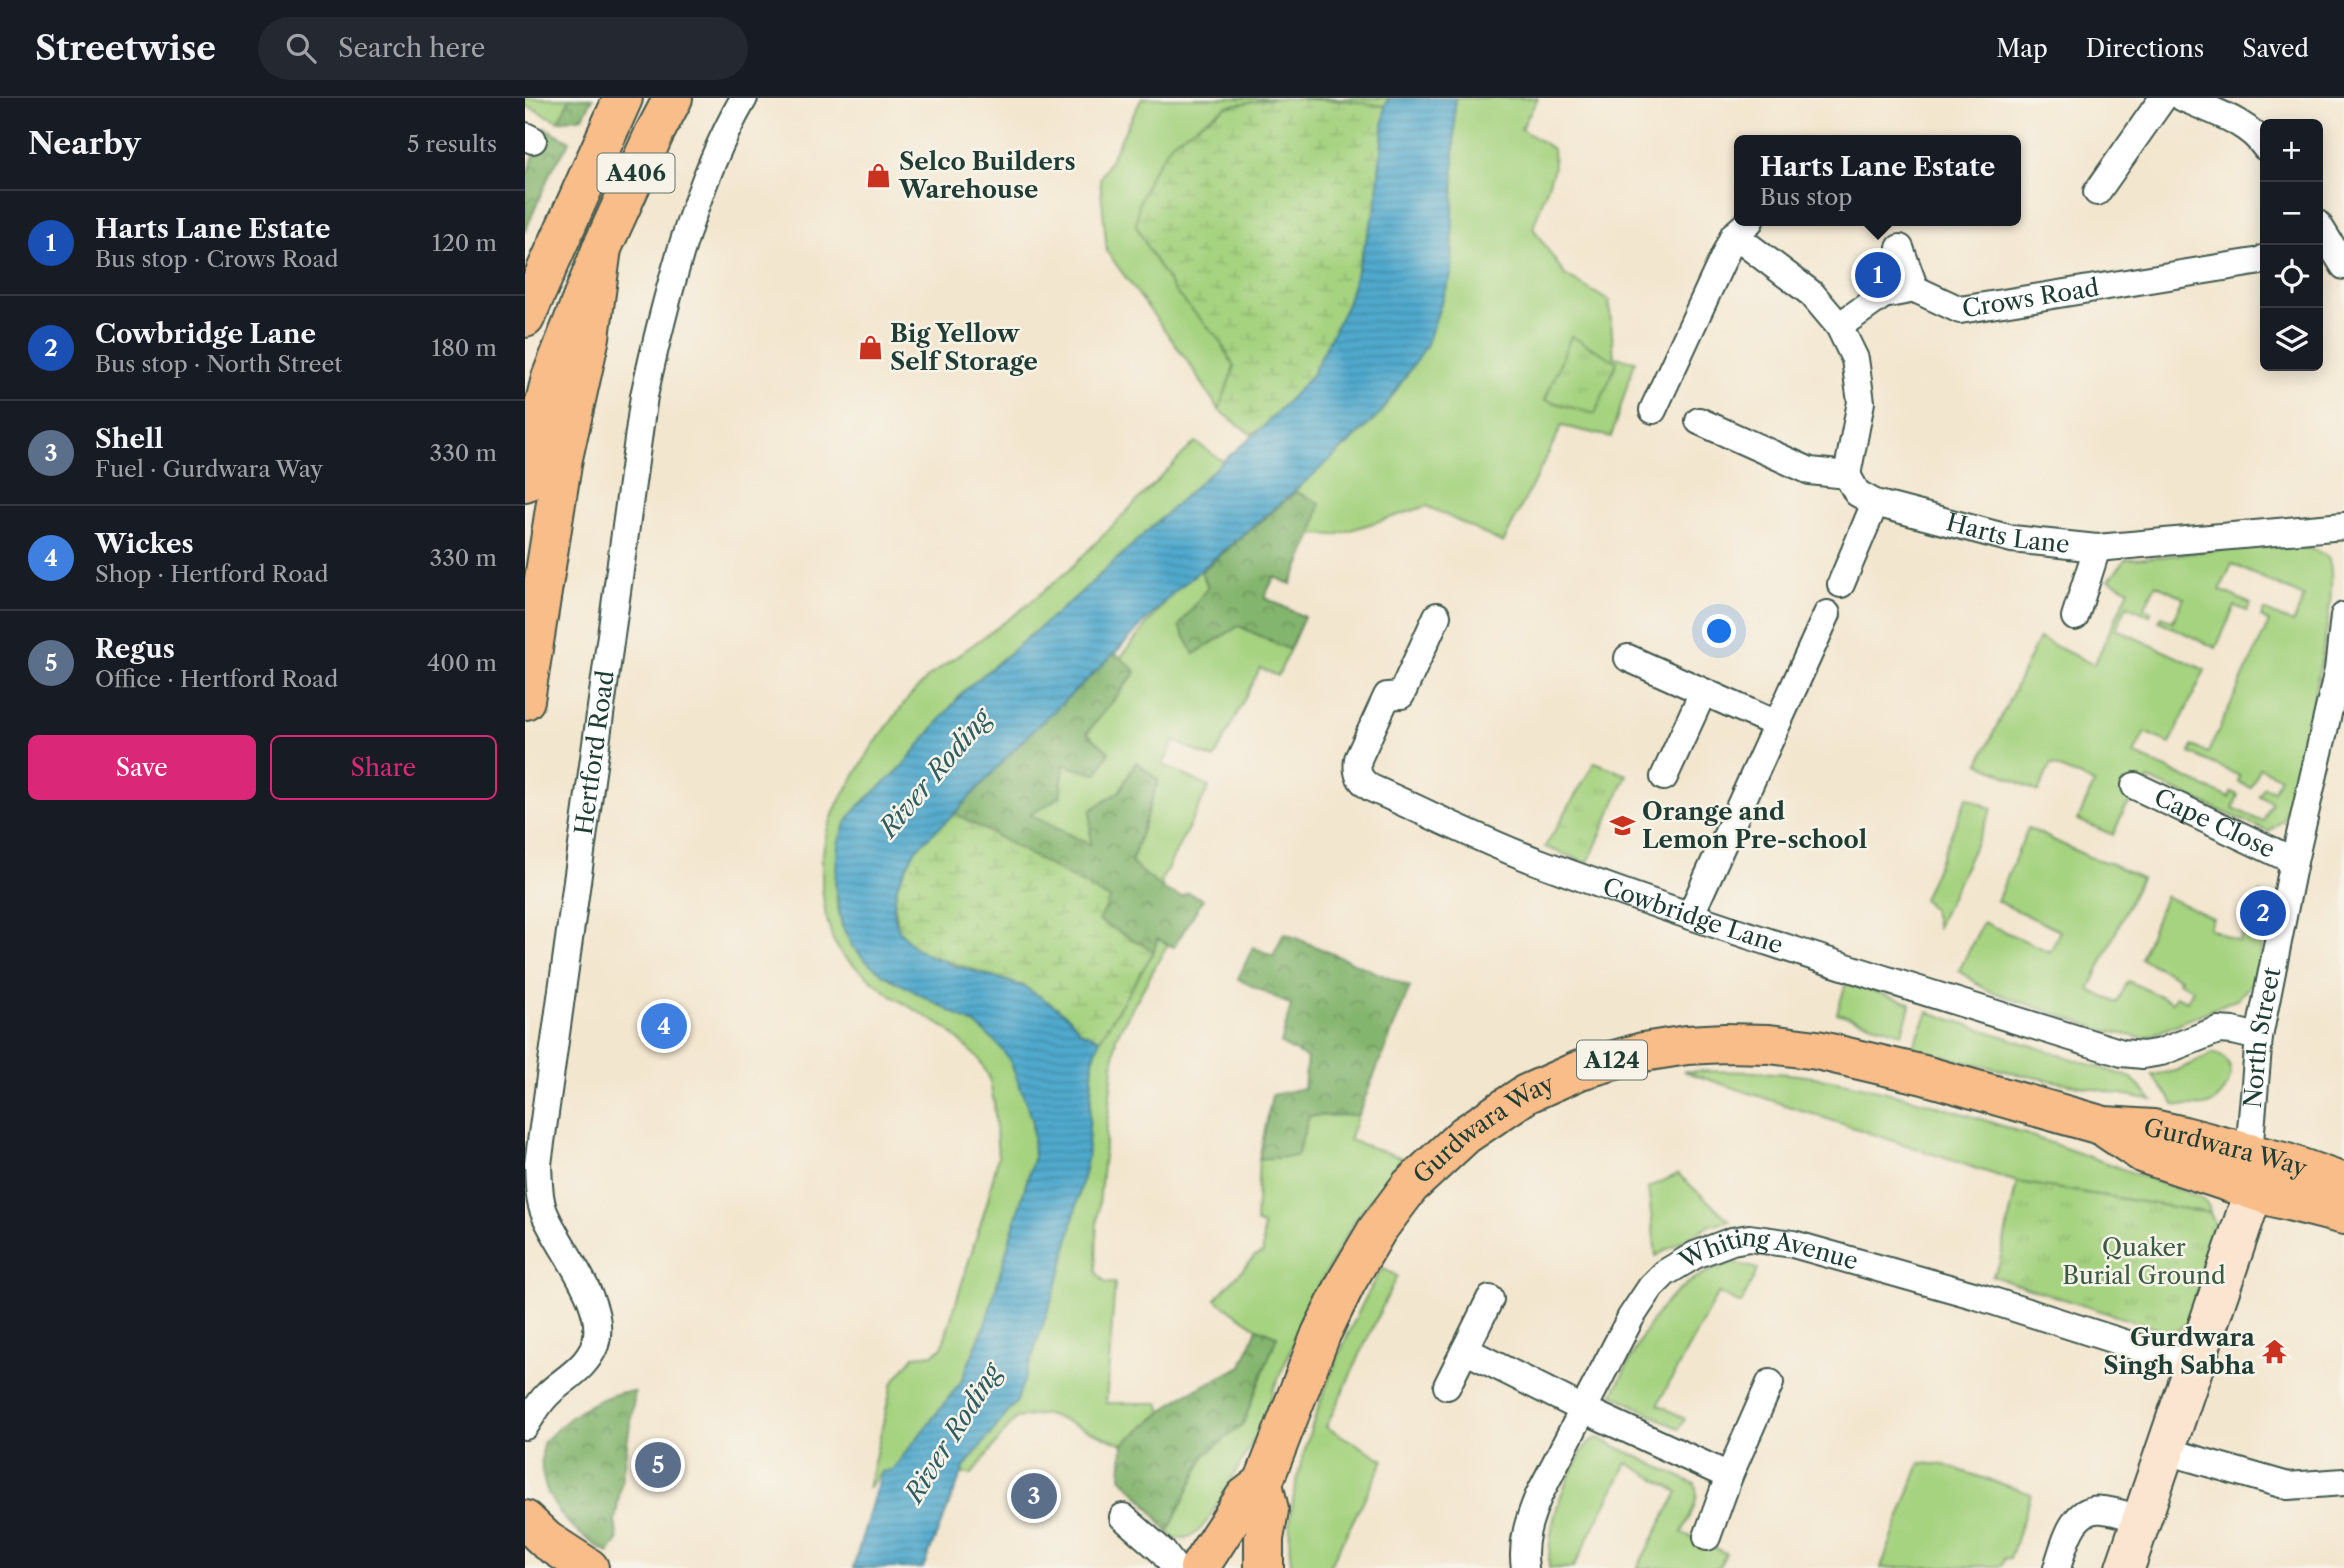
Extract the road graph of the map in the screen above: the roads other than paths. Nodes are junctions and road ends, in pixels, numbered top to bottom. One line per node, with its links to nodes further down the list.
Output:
1 (623, 98): 15 (main road, A406)
2 (673, 98): 10 (main road, A406)
3 (744, 98): 47 (street, Hertford Road)
4 (2163, 98): 7 (street)
5 (2183, 98): 6 (street)
6 (2260, 140)
7 (2097, 192)
8 (1742, 228): 16 (street); 17 (street)
9 (2323, 232): 13 (street)
10 (602, 248): 20 (main road, A406); 32 (main road, A406)
11 (1900, 248): 14 (street)
12 (2260, 261): 14 (street, Crows Road)
13 (2344, 265)
14 (1915, 289): 16 (street)
15 (525, 318)
16 (1839, 326): 19 (street)
17 (1653, 410)
18 (1699, 421): 19 (street)
19 (1847, 475): 21 (street, Harts Lane)
20 (525, 482)
21 (1875, 503): 23 (street, Harts Lane); 24 (street)
22 (2344, 526): 23 (street, Harts Lane)
23 (2098, 548): 28 (street)
24 (1841, 583)
25 (1827, 614): 33 (street)
26 (1437, 616): 37 (street, Cowbridge Lane)
27 (2344, 616): 30 (street)
28 (2075, 617)
29 (1628, 658): 31 (street)
30 (2341, 670): 36 (street, North Street)
31 (1703, 692): 33 (street); 34 (street)
32 (525, 700)
33 (1776, 724): 37 (street)
34 (1664, 777)
35 (2135, 786): 36 (street, Cape Close)
36 (2294, 861): 38 (street, North Street)
37 (1690, 916): 38 (street, Cowbridge Lane)
38 (2265, 1049): 40 (street, North Street)
39 (2103, 1126): 40 (main road, Gurdwara Way / A124); 40 (main road, Gurdwara Way / A124); 53 (main road, Gurdwara Way / A124)
40 (2248, 1171): 41 (main road, Gurdwara Way / A124); 44 (street, North Street)
41 (2336, 1202)
42 (1490, 1299): 43 (street)
43 (1465, 1350): 46 (street); 48 (street)
44 (2193, 1365): 48 (street, Whiting Avenue); 50 (street, North Street)
45 (1770, 1383): 51 (street)
46 (1447, 1386)
47 (537, 1393): 49 (street, Hertford Road)
48 (1583, 1409): 51 (street); 62 (street, Whiting Avenue)
49 (525, 1426)
50 (2163, 1450): 52 (street); 55 (street, North Street)
51 (1729, 1476): 57 (street)
52 (2344, 1482)
53 (1263, 1483): 60 (main road, Gurdwara Way / A124); 61 (main road, Gurdwara Way / A124)
54 (1123, 1517): 59 (street)
55 (2140, 1519): 63 (street); 64 (street, North Street)
56 (525, 1520): 58 (main road)
57 (1707, 1537)
58 (589, 1568)
59 (1175, 1568)
60 (1199, 1568)
61 (1264, 1568)
62 (1525, 1568)
63 (2057, 1568)
64 (2125, 1568)

